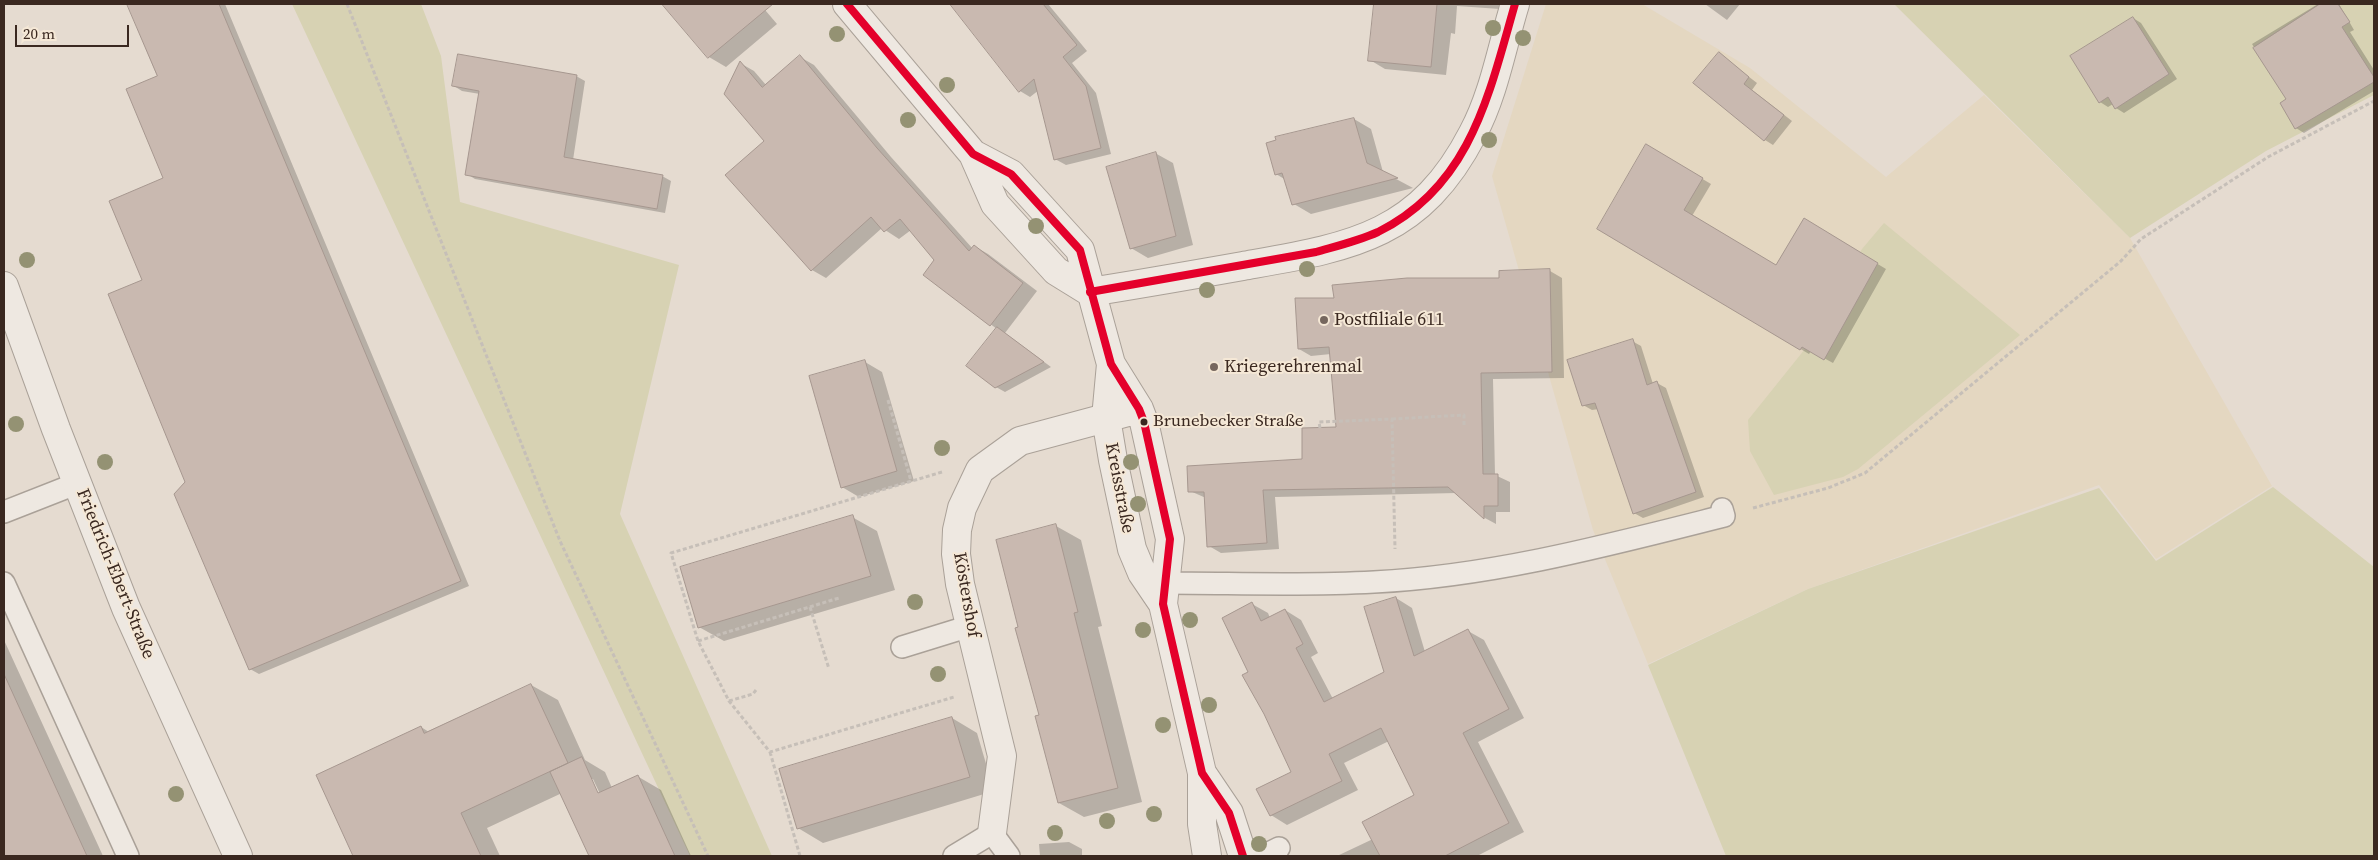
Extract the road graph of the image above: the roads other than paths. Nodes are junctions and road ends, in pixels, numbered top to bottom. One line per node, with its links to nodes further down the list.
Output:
1 (847, 4): 4 (street)
2 (1515, 4): 4 (street)
3 (4, 286): 8 (street, Friedrich-Ebert-Straße)
4 (1090, 292): 5 (street, Kreisstraße)
5 (1111, 364): 6 (street, Kreisstraße); 7 (street, Kreisstraße)
6 (1139, 409): 7 (street, Köstershof); 12 (street, Kreisstraße)
7 (1106, 418): 12 (street, Kreisstraße); 13 (street, Köstershof)
8 (78, 483): 9 (lane); 18 (street, Friedrich-Ebert-Straße)
9 (4, 512)
10 (1723, 512): 12 (lane)
11 (4, 583): 17 (lane)
12 (1157, 586): 15 (street, Kreisstraße)
13 (970, 626): 14 (lane); 16 (street, Köstershof)
14 (902, 646)
15 (1202, 773): 21 (street, Kreisstraße); 22 (street, Kreisstraße)
16 (992, 833): 19 (lane); 20 (lane)
17 (128, 856)
18 (238, 856)
19 (954, 856)
20 (1009, 856)
21 (1207, 856)
22 (1243, 856)

